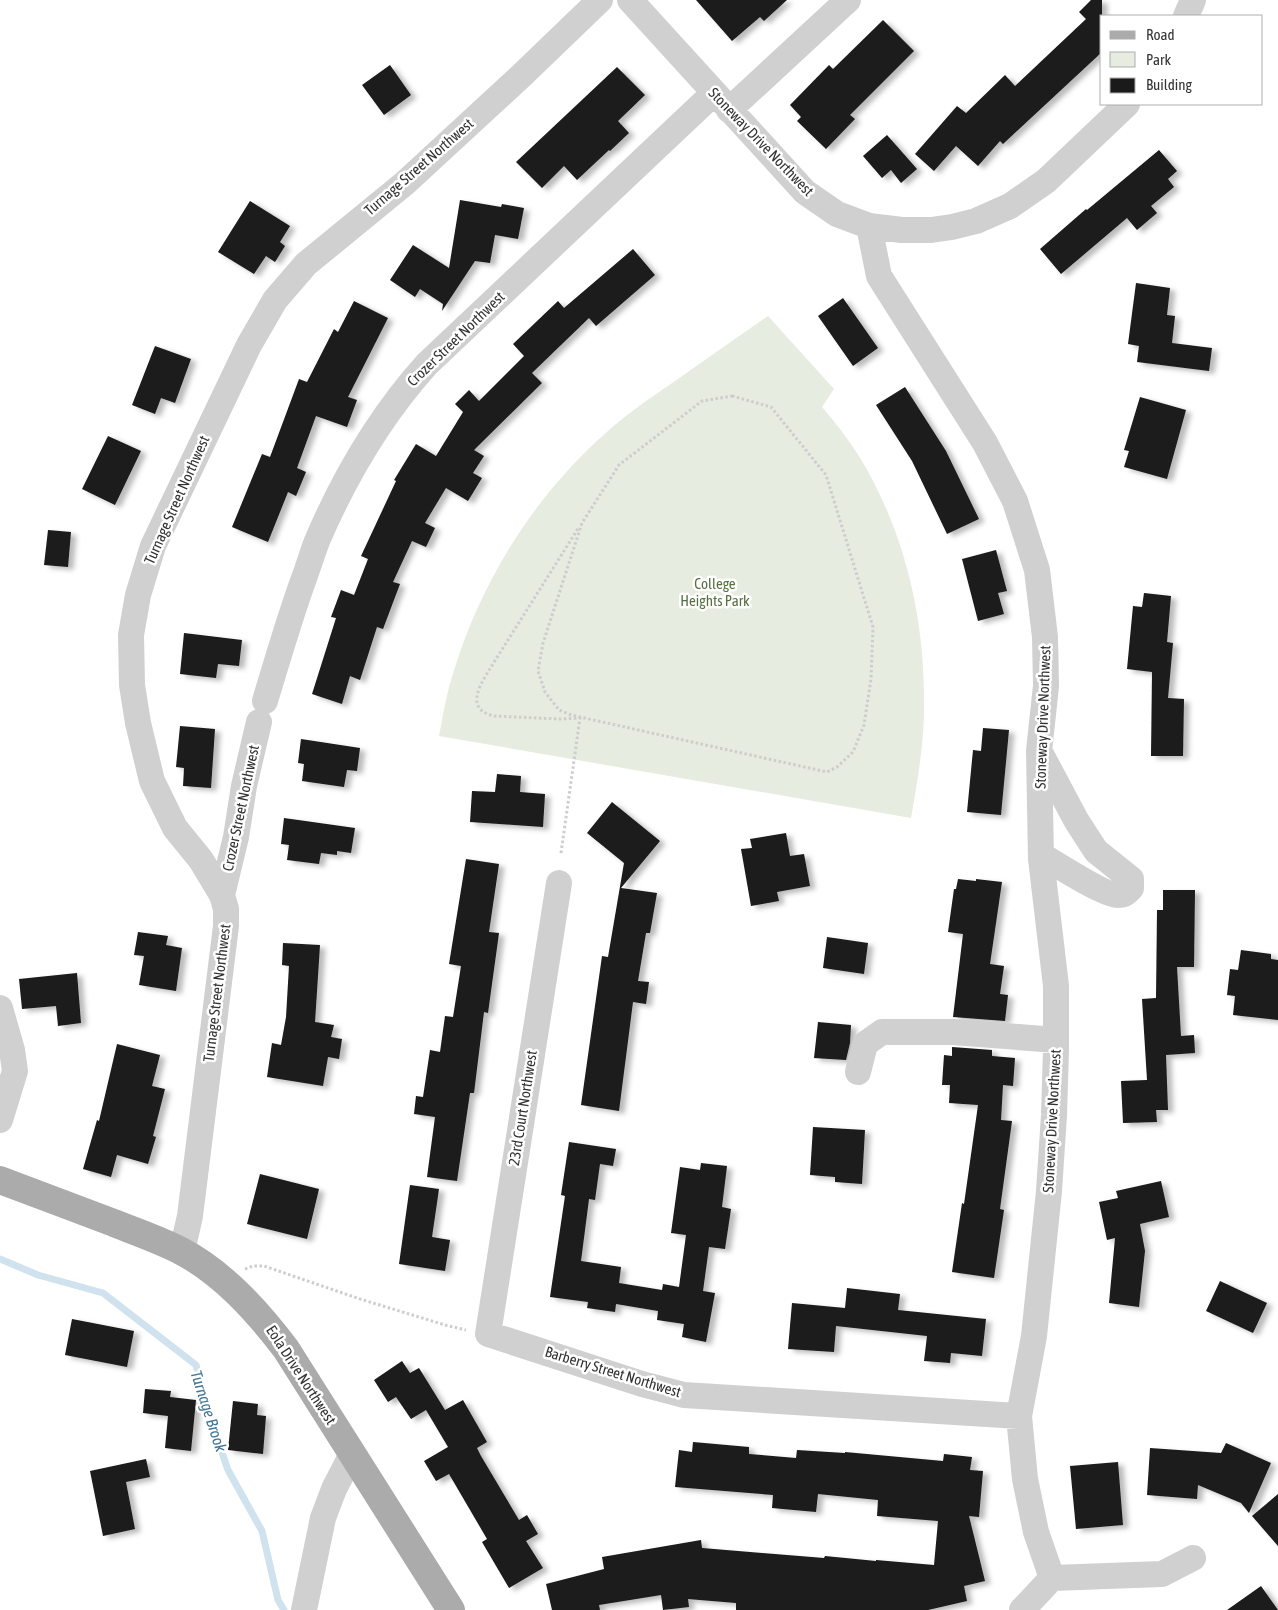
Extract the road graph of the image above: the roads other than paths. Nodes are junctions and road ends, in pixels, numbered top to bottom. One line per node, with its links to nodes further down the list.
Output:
1 (600, 0): 12 (street, Turnage Street Northwest)
2 (630, 0): 6 (street, Stoneway Drive Northwest)
3 (848, 0): 6 (street, Crozer Street Northwest)
4 (1193, 0): 5 (street)
5 (1186, 15)
6 (722, 101): 8 (street, Stoneway Drive Northwest); 12 (street, Crozer Street Northwest)
7 (1126, 105): 8 (street)
8 (869, 226): 9 (street, Stoneway Drive Northwest)
9 (1039, 751): 10 (street, Stoneway Drive Northwest); 10 (street)
10 (1041, 855): 14 (street, Stoneway Drive Northwest)
11 (559, 883): 19 (street, 23rd Court Northwest)
12 (222, 894): 18 (street, Turnage Street Northwest)
13 (0, 1008): 16 (street)
14 (1056, 1040): 15 (street); 20 (street, Stoneway Drive Northwest)
15 (858, 1072)
16 (0, 1120)
17 (0, 1180): 18 (main road, Eola Drive Northwest)
18 (182, 1251): 21 (main road, Eola Drive Northwest)
19 (488, 1334): 20 (street, Barberry Street Northwest)
20 (1019, 1416): 23 (street, Stoneway Drive Northwest)
21 (352, 1454): 24 (street); 25 (main road, Eola Drive Northwest)
22 (1193, 1558): 23 (street)
23 (1052, 1578): 26 (street)
24 (304, 1610)
25 (451, 1610)
26 (1022, 1610)

